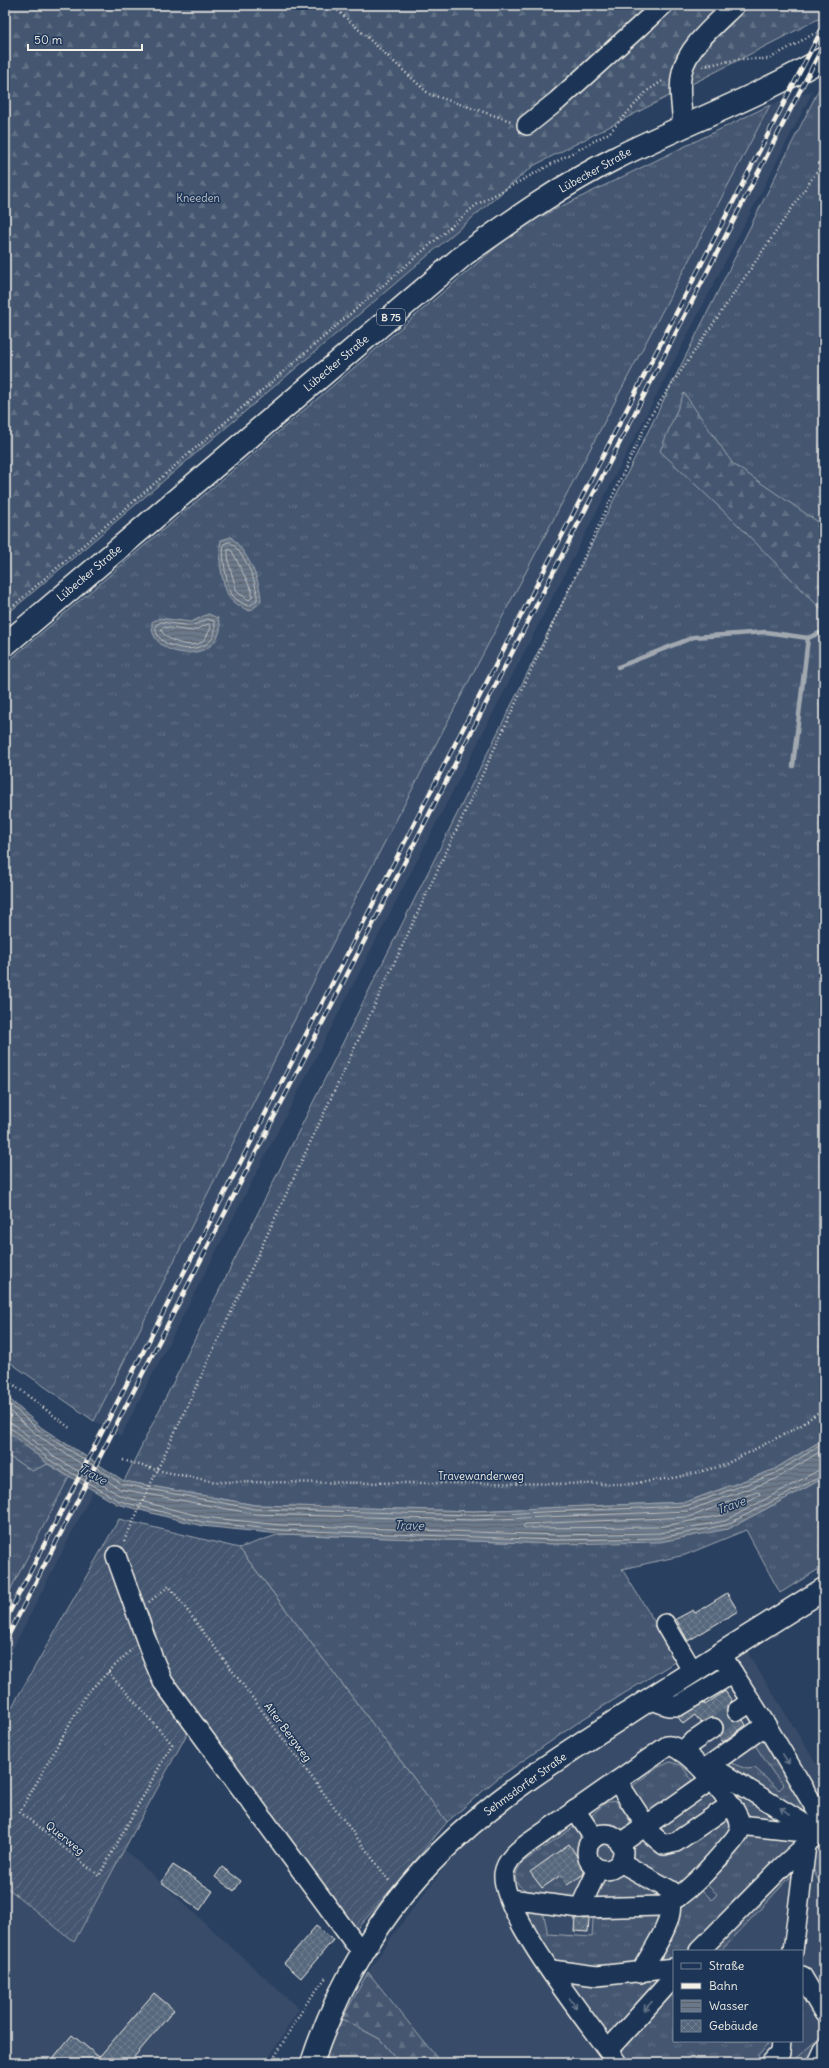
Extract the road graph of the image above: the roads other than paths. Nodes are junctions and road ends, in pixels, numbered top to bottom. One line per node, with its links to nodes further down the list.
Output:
1 (663, 5): 4 (lane)
2 (735, 5): 5 (lane)
3 (824, 58): 5 (main road, Lübecker Straße / B 75)
4 (527, 125)
5 (683, 125): 6 (main road, Lübecker Straße / B 75)
6 (5, 645)
7 (116, 1556): 32 (lane)
8 (824, 1589): 10 (main road, Sehmsdorfer Straße)
9 (665, 1624): 11 (lane)
10 (722, 1654): 11 (main road, Sehmsdorfer Straße); 12 (lane)
11 (693, 1672): 13 (main road, Sehmsdorfer Straße)
12 (733, 1673): 13 (lane); 14 (lane)
13 (649, 1699): 32 (main road, Sehmsdorfer Straße)
14 (766, 1725): 17 (lane); 24 (lane, one-way to 24)
15 (713, 1728): 16 (lane)
16 (682, 1752): 17 (lane); 18 (lane)
17 (707, 1775): 19 (lane); 22 (lane); 24 (lane, one-way to 17)
18 (617, 1781): 20 (lane); 22 (lane)
19 (730, 1805): 22 (lane); 28 (lane)
20 (575, 1810): 23 (lane); 27 (lane)
21 (749, 1826): 24 (lane)
22 (646, 1827): 25 (lane)
23 (594, 1838): 25 (lane); 26 (lane)
24 (816, 1838): 30 (lane); 31 (lane)
25 (620, 1853): 26 (lane); 28 (lane)
26 (598, 1869): 29 (lane)
27 (510, 1899): 29 (lane); 34 (lane)
28 (674, 1900): 29 (lane); 35 (lane)
29 (580, 1908)
30 (700, 1950)
31 (793, 1950)
32 (363, 1951): 42 (main road, Sehmsdorfer Straße)
33 (673, 1968): 35 (lane)
34 (552, 1970): 35 (lane); 41 (lane, one-way to 41)
35 (640, 1973)
36 (673, 1978): 41 (lane, one-way to 41)
37 (803, 1978): 38 (lane)
38 (824, 2012)
39 (781, 2042): 43 (lane)
40 (824, 2050): 44 (lane)
41 (612, 2057)
42 (312, 2063)
43 (771, 2063)
44 (818, 2063)

